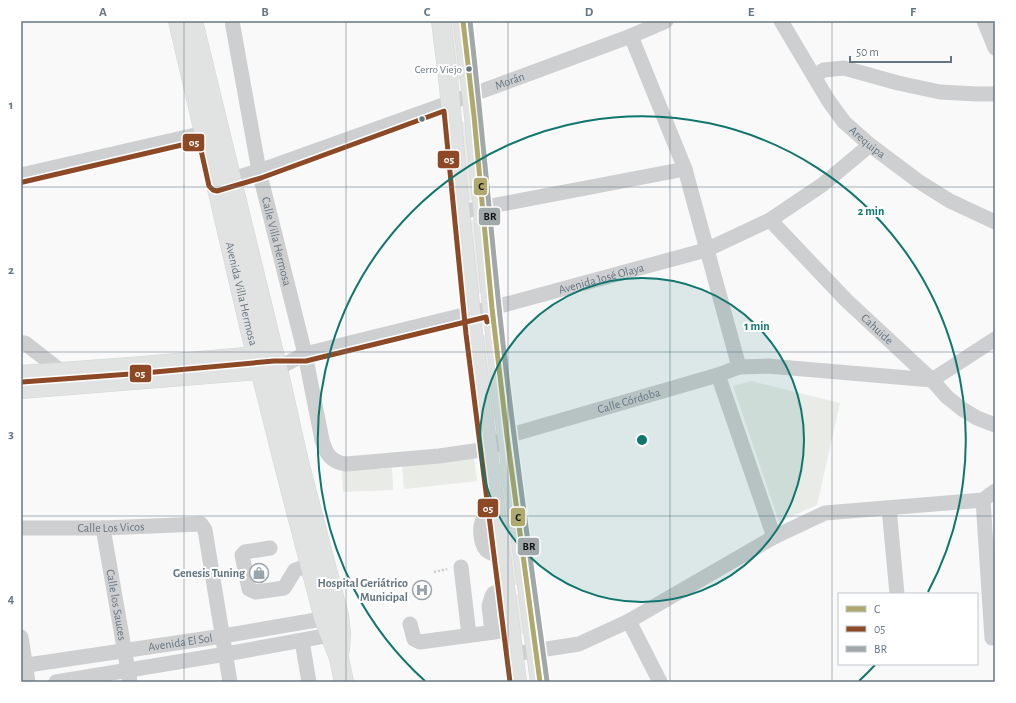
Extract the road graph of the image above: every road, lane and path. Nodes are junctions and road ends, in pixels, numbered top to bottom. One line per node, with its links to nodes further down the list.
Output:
1 (178, 21): 15 (main road, Avenida Villa Hermosa)
2 (193, 21): 20 (main road, Avenida Villa Hermosa)
3 (232, 21): 19 (street, Calle Villa Hermosa)
4 (441, 21): 14 (main road)
5 (463, 21): 12 (main road)
6 (666, 21): 9 (street, Morán)
7 (780, 21): 11 (street, Arequipa)
8 (984, 21): 10 (street)
9 (631, 36): 12 (street, Morán); 17 (street)
10 (995, 48)
11 (814, 76): 13 (street); 16 (street, Arequipa)
12 (472, 94): 14 (street, Morán); 21 (main road)
13 (995, 94)
14 (450, 101): 19 (street, Morán); 22 (main road)
15 (204, 133): 18 (street); 20 (main road, Avenida Villa Hermosa)
16 (870, 145): 23 (street, Avenida José Olaya); 24 (street, Arequipa)
17 (685, 169): 21 (street); 25 (street)
18 (22, 170)
19 (259, 171): 20 (street, Morán); 30 (street, Calle Villa Hermosa)
20 (224, 182): 31 (main road, Avenida Villa Hermosa)
21 (483, 208): 22 (street); 26 (main road)
22 (460, 212): 27 (main road)
23 (770, 220): 25 (street, Avenida José Olaya); 35 (street, Cahuide)
24 (995, 222)
25 (706, 250): 26 (street, Avenida José Olaya); 32 (street)
26 (492, 308): 27 (street, Avenida José Olaya); 38 (main road)
27 (471, 313): 30 (street, Avenida José Olaya); 39 (main road)
28 (995, 339): 35 (street)
29 (21, 342): 34 (street)
30 (305, 354): 31 (street, Avenida José Olaya); 40 (street, Calle Villa Hermosa)
31 (267, 362): 34 (main road, Avenida José Olaya); 48 (main road, Avenida Villa Hermosa); 55 (main road, Avenida Villa Hermosa)
32 (739, 367): 33 (street, Calle Córdoba); 35 (street, Calle Córdoba)
33 (718, 375): 38 (street, Calle Córdoba); 46 (street)
34 (72, 376): 36 (main road, Avenida José Olaya)
35 (932, 380): 37 (street, Cahuide)
36 (21, 384)
37 (995, 425)
38 (507, 436): 39 (street, Calle Córdoba); 50 (main road)
39 (488, 449): 40 (street, Calle Córdoba); 51 (main road)
40 (330, 458)
41 (995, 491): 42 (street)
42 (983, 500): 43 (street); 60 (street)
43 (888, 508): 46 (street); 52 (street)
44 (21, 528): 45 (street, Calle Los Vicos)
45 (103, 528): 58 (street, Calle Los Vicos); 62 (street, Calle los Sauces)
46 (774, 537): 53 (street)
47 (270, 548): 48 (street)
48 (310, 565): 55 (main road, Avenida Villa Hermosa)
49 (462, 567): 57 (street)
50 (528, 587): 51 (main road); 63 (main road)
51 (505, 590): 56 (main road)
52 (897, 593)
53 (629, 621): 63 (street); 75 (street)
54 (410, 624): 57 (street)
55 (333, 626): 58 (street, Avenida El Sol); 61 (street, Avenida El Sol); 72 (main road)
56 (501, 631): 57 (street); 65 (main road)
57 (470, 635)
58 (223, 636): 62 (street, Avenida El Sol); 64 (street)
59 (21, 637): 66 (street)
60 (992, 638)
61 (302, 641): 64 (street, Avenida El Sol); 71 (street)
62 (125, 651): 66 (street, Avenida El Sol); 67 (street, Calle los Sauces)
63 (537, 652): 65 (street); 74 (main road)
64 (226, 654): 67 (street, Avenida El Sol); 70 (street)
65 (514, 654): 73 (main road)
66 (23, 665): 68 (street)
67 (129, 676): 69 (street, Avenida El Sol)
68 (28, 682)
69 (56, 682)
70 (230, 682)
71 (309, 682)
72 (344, 682)
73 (517, 682)
74 (540, 682)
75 (660, 682)

